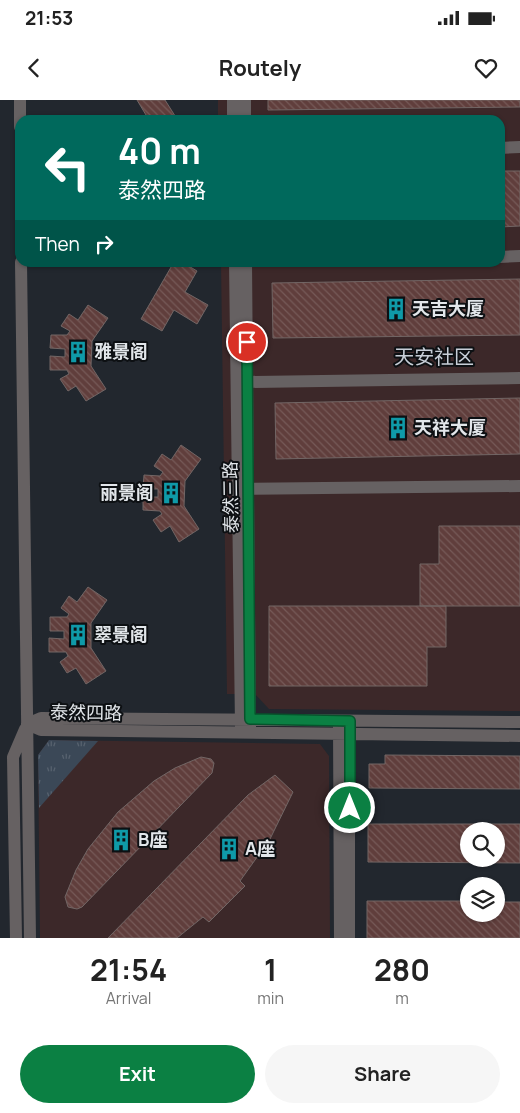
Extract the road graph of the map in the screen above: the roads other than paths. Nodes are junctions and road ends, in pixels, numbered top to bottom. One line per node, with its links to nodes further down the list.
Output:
1 (20, 100): 4 (street)
2 (233, 100): 5 (street)
3 (245, 100): 6 (street)
4 (20, 115)
5 (234, 115)
6 (245, 115)
7 (520, 147): 8 (street)
8 (505, 148)
9 (505, 256): 10 (street)
10 (520, 256)
11 (21, 267): 19 (street)
12 (235, 267): 17 (street, 泰然三路)
13 (246, 267): 15 (street, 泰然三路)
14 (520, 378): 15 (street)
15 (247, 382): 17 (street, 泰然三路)
16 (520, 486): 17 (street)
17 (243, 489): 20 (street, 泰然三路)
18 (520, 722): 21 (street, 泰然四路)
19 (27, 724): 20 (street, 泰然四路); 23 (street); 24 (street)
20 (245, 726): 21 (street, 泰然四路)
21 (344, 727): 22 (street, 泰然四路); 25 (street); 26 (street)
22 (520, 736)
23 (16, 938)
24 (30, 938)
25 (340, 938)
26 (350, 938)

